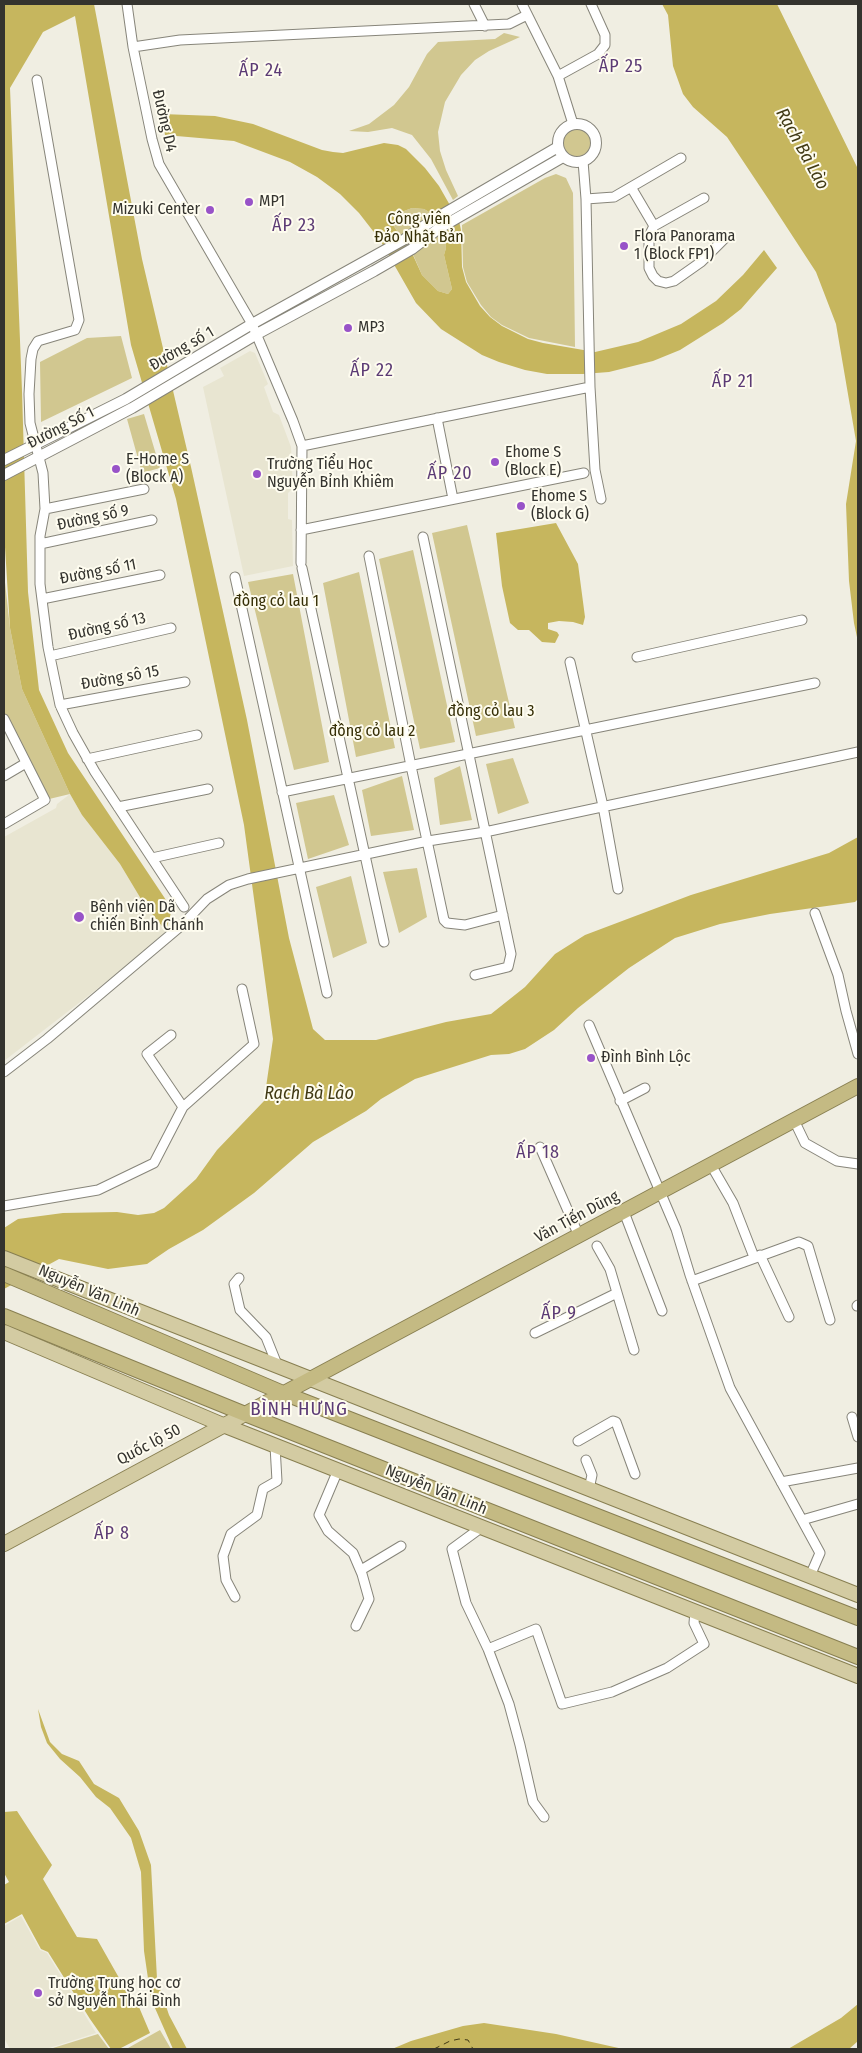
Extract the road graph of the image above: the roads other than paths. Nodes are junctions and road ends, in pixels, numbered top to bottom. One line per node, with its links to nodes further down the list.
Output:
1 (127, 4): 7 (street, Đường D4)
2 (474, 4): 6 (street)
3 (522, 4): 5 (street)
4 (591, 4): 8 (street)
5 (527, 15): 6 (street); 8 (street)
6 (486, 26): 7 (street)
7 (133, 47): 23 (street, Đường D4)
8 (558, 76): 10 (street)
9 (37, 80): 30 (street)
10 (574, 124): 11 (street); 14 (street)
11 (558, 147): 12 (street); 18 (street)
12 (563, 157): 14 (street); 18 (street)
13 (681, 158): 15 (street)
14 (583, 161): 17 (street)
15 (631, 187): 17 (street); 19 (street)
16 (704, 198): 19 (street)
17 (586, 199): 26 (street)
18 (435, 225): 21 (street, Đường số 1); 22 (street, Đường số 1)
19 (654, 226): 20 (street)
20 (724, 239)
21 (368, 260): 22 (street); 23 (street, Đường số 1)
22 (374, 270): 24 (street, Đường số 1)
23 (252, 324): 24 (street, Đường D4); 25 (street, Đường số 1)
24 (257, 334): 25 (street, Đường số 1); 31 (street, Đường D4)
25 (187, 369): 27 (street, Đường số 1); 28 (street, Đường số 1)
26 (590, 387): 29 (street); 38 (street)
27 (126, 399): 30 (street, Đường Số 1)
28 (132, 408): 32 (street, Đường Số 1)
29 (437, 418): 31 (street); 37 (street)
30 (33, 446): 32 (street); 33 (street, Đường Số 1)
31 (302, 446): 41 (street, Đường D4)
32 (36, 458): 35 (street, Đường Số 1); 39 (street)
33 (4, 460)
34 (584, 473): 37 (street)
35 (4, 475)
36 (144, 489): 39 (street)
37 (453, 499): 41 (street)
38 (601, 499)
39 (45, 509): 43 (street)
40 (152, 520): 43 (street, Đường số 9)
41 (301, 530): 65 (street, Đường D4)
42 (423, 537): 60 (street)
43 (40, 544): 47 (street)
44 (369, 556): 63 (street)
45 (160, 575): 47 (street, Đường số 11)
46 (235, 577): 67 (street)
47 (42, 598): 50 (street)
48 (802, 620): 51 (street)
49 (171, 628): 50 (street, Đường số 13)
50 (50, 656): 55 (street)
51 (637, 657)
52 (570, 662): 57 (street)
53 (185, 682): 55 (street, Đường sô 15)
54 (815, 683): 57 (street)
55 (60, 705): 61 (street)
56 (4, 719): 62 (street)
57 (585, 730): 60 (street); 68 (street)
58 (197, 735): 61 (street)
59 (858, 752): 68 (street)
60 (468, 754): 63 (street); 71 (street)
61 (87, 759): 69 (street)
62 (26, 763): 64 (street); 70 (street)
63 (410, 766): 65 (street); 72 (street)
64 (4, 776)
65 (347, 779): 67 (street); 74 (street, Đường D4)
66 (208, 789): 69 (street)
67 (282, 792): 76 (street)
68 (603, 806): 71 (street); 77 (street)
69 (118, 807): 75 (street)
70 (4, 824)
71 (485, 832): 72 (street); 80 (street)
72 (428, 841): 74 (street); 80 (street)
73 (219, 843): 75 (street)
74 (366, 854): 76 (street); 81 (street, Đường D4)
75 (152, 858): 78 (street)
76 (300, 869): 84 (street); 88 (street)
77 (618, 889)
78 (184, 907)
79 (815, 913): 87 (street)
80 (503, 915): 82 (street)
81 (384, 942)
82 (475, 975)
83 (242, 989): 92 (street)
84 (327, 993)
85 (589, 1025): 91 (street)
86 (171, 1035): 92 (street)
87 (858, 1054)
88 (4, 1072)
89 (858, 1086): 93 (highway, Văn Tiến Dũng)
90 (645, 1088): 91 (street)
91 (620, 1101): 97 (street)
92 (183, 1107): 98 (street)
93 (794, 1120): 95 (street); 96 (highway, Văn Tiến Dũng)
94 (540, 1147): 100 (street)
95 (858, 1164)
96 (711, 1165): 97 (highway, Văn Tiến Dũng); 102 (street)
97 (661, 1191): 99 (highway, Văn Tiến Dũng); 106 (street)
98 (4, 1206)
99 (624, 1212): 100 (highway, Văn Tiến Dũng); 108 (street)
100 (578, 1236): 118 (highway, Văn Tiến Dũng)
101 (597, 1246): 107 (street)
102 (757, 1256): 106 (street); 110 (street); 111 (street)
103 (4, 1258): 117 (main road, Nguyễn Văn Linh)
104 (4, 1274): 119 (highway, Nguyễn Văn Linh)
105 (239, 1278): 117 (street)
106 (692, 1281): 130 (street)
107 (617, 1293): 114 (street); 116 (street)
108 (662, 1311)
109 (4, 1316): 112 (highway, Nguyễn Văn Linh)
110 (790, 1318)
111 (830, 1320)
112 (22, 1323): 115 (main road); 120 (highway, Nguyễn Văn Linh)
113 (4, 1332): 115 (main road, Nguyễn Văn Linh)
114 (534, 1333)
115 (18, 1338): 122 (main road, Nguyễn Văn Linh)
116 (634, 1350)
117 (278, 1367): 118 (main road, Nguyễn Văn Linh)
118 (311, 1379): 119 (highway, Quốc lộ 50); 131 (main road, Nguyễn Văn Linh)
119 (283, 1393): 120 (highway, Quốc lộ 50); 142 (highway, Nguyễn Văn Linh)
120 (245, 1414): 122 (main road, Quốc lộ 50); 145 (highway, Nguyễn Văn Linh)
121 (852, 1417): 123 (street)
122 (223, 1425): 125 (main road, Nguyễn Văn Linh); 135 (main road, Quốc lộ 50)
123 (858, 1437)
124 (578, 1441): 129 (street)
125 (275, 1446): 128 (main road, Nguyễn Văn Linh); 140 (street)
126 (586, 1460): 131 (street)
127 (858, 1468): 130 (street)
128 (338, 1470): 134 (main road, Nguyễn Văn Linh); 137 (street)
129 (636, 1474)
130 (781, 1482): 133 (street)
131 (589, 1489): 138 (main road, Nguyễn Văn Linh)
132 (858, 1504): 133 (street)
133 (802, 1520): 138 (street)
134 (482, 1527): 141 (main road, Nguyễn Văn Linh); 144 (street)
135 (4, 1544)
136 (401, 1546): 137 (street)
137 (361, 1570): 143 (street)
138 (810, 1576): 139 (main road, Nguyễn Văn Linh)
139 (858, 1595)
140 (235, 1597)
141 (695, 1612): 144 (street); 146 (main road, Nguyễn Văn Linh)
142 (858, 1618)
143 (356, 1626)
144 (488, 1649): 147 (street)
145 (858, 1657)
146 (858, 1676)
147 (544, 1817)

